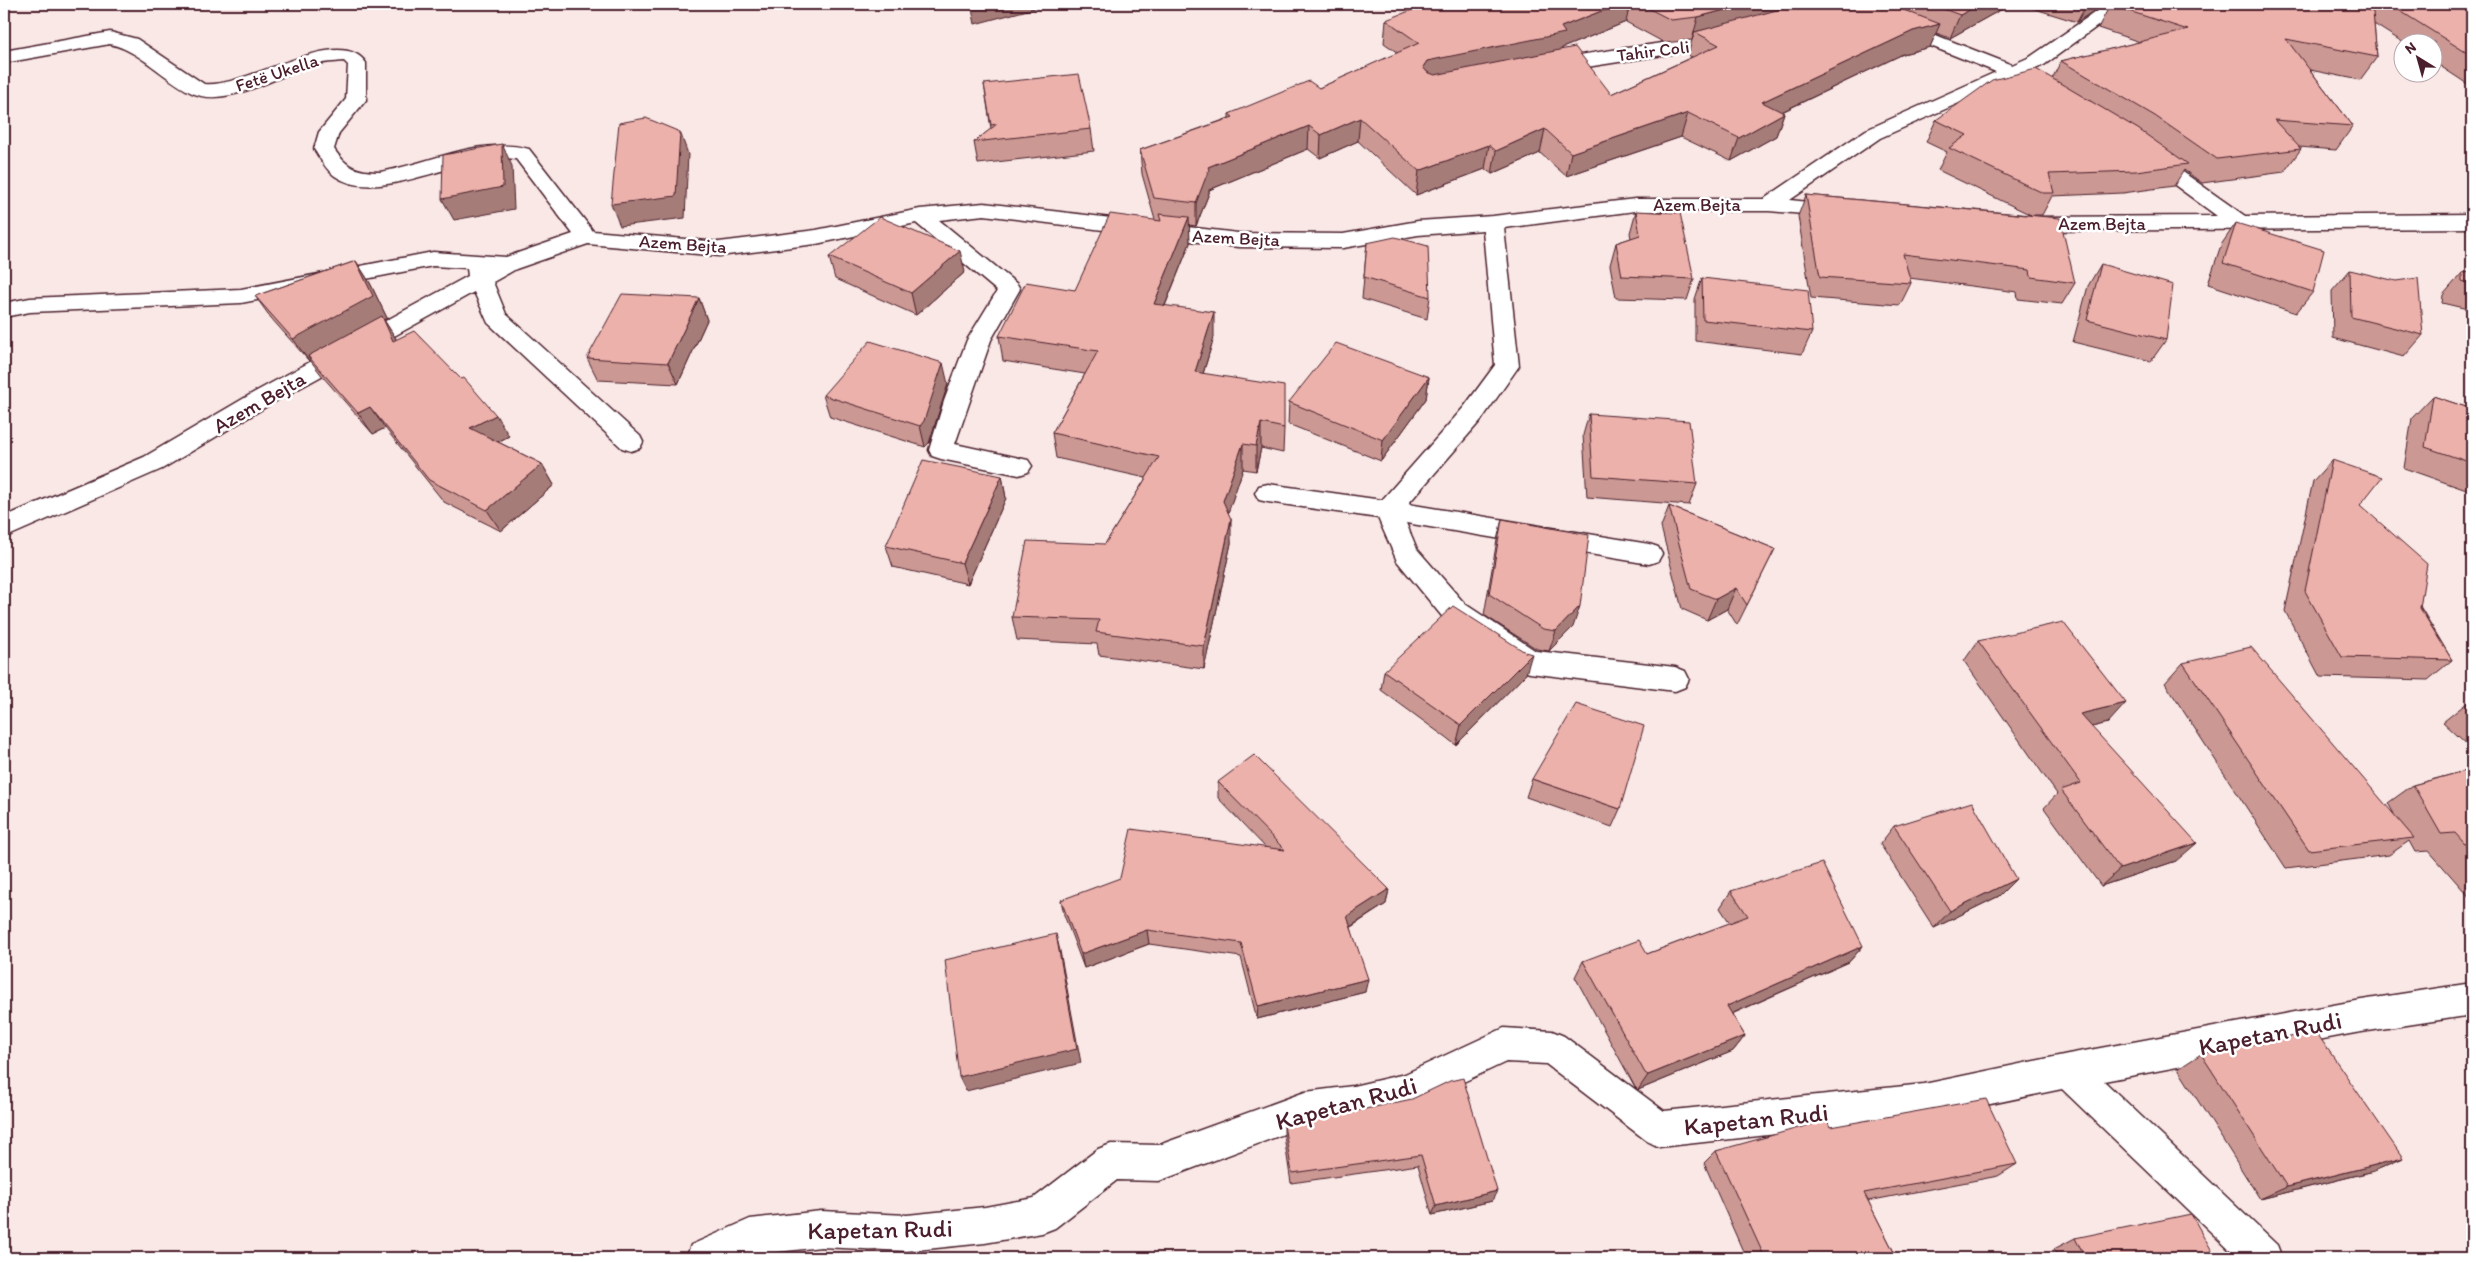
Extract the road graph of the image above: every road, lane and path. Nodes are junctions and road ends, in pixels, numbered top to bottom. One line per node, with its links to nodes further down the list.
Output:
1 (2119, 4): 6 (street)
2 (1884, 21): 6 (street)
3 (1741, 33): 5 (street, Tahir Coli)
4 (4, 57): 16 (street, Fetë Ukella)
5 (1531, 70)
6 (2012, 72): 7 (street); 9 (street)
7 (2060, 101)
8 (2133, 146): 14 (street)
9 (1768, 206): 10 (street, Azem Bejta); 13 (street, Azem Bejta)
10 (1854, 213)
11 (920, 216): 13 (street, Azem Bejta); 16 (street, Azem Bejta); 20 (street)
12 (2472, 221): 14 (street, Azem Bejta)
13 (1492, 223): 22 (street)
14 (2241, 223): 15 (street, Azem Bejta)
15 (2008, 224)
16 (586, 236): 17 (street, Azem Bejta)
17 (478, 270): 18 (street, Azem Bejta); 19 (street); 23 (street, Azem Bejta)
18 (4, 310)
19 (631, 442)
20 (1019, 466)
21 (1268, 493): 22 (street)
22 (1388, 510): 24 (street); 25 (street)
23 (4, 528)
24 (1649, 554)
25 (1675, 678)
26 (2472, 999): 27 (street, Kapetan Rudi)
27 (2068, 1071): 28 (street, Kapetan Rudi); 29 (street)
28 (704, 1258)
29 (2264, 1258)

